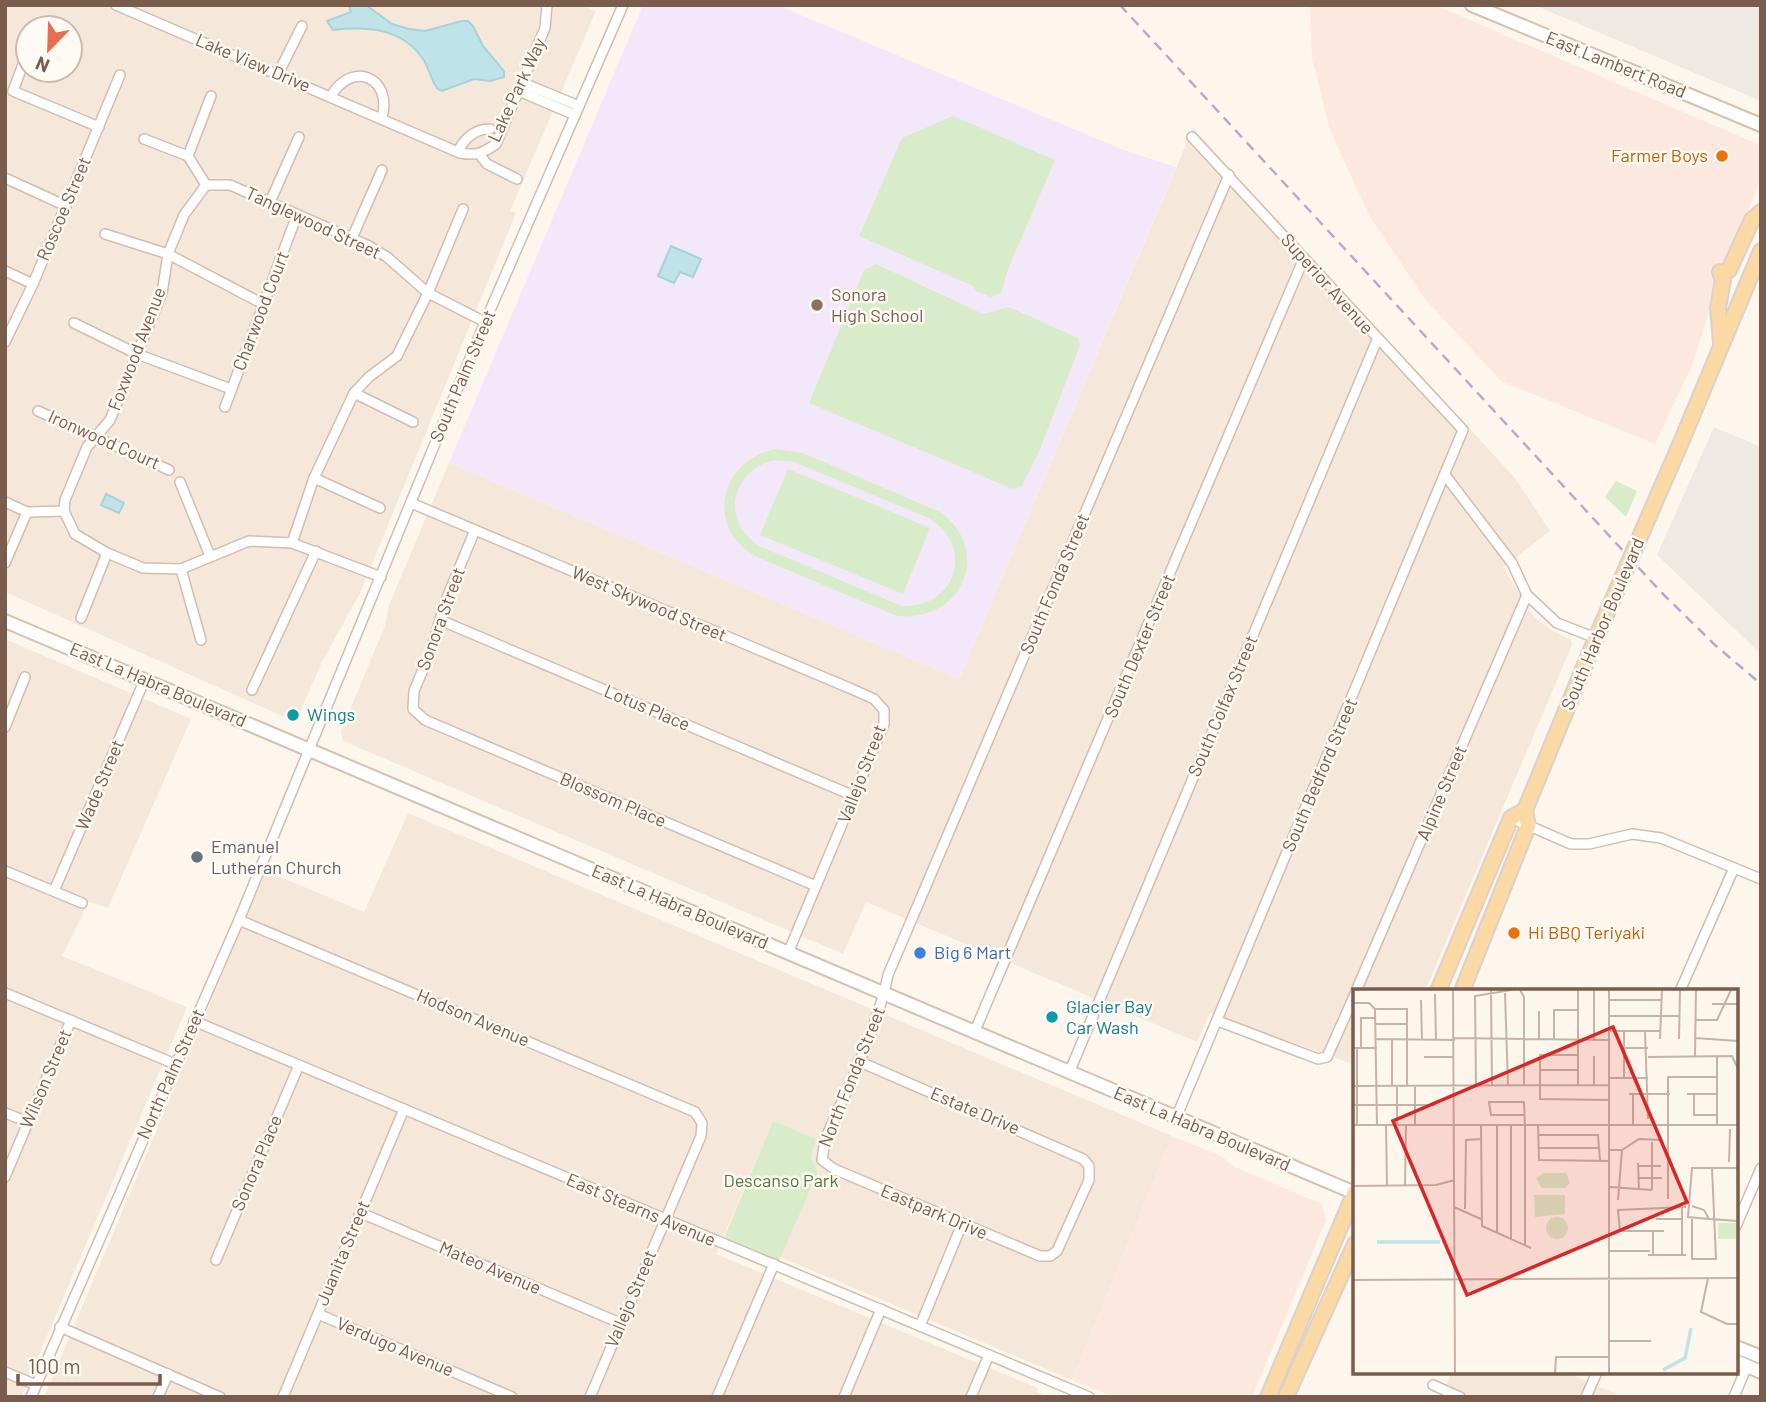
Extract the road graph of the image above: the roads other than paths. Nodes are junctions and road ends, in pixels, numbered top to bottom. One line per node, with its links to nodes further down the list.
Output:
1 (116, 5): 6 (street, Lake View Drive)
2 (547, 5): 9 (street, Lake Park Way)
3 (623, 5): 12 (street, South Palm Street)
4 (1472, 5): 14 (main road, East Lambert Road)
5 (302, 26): 6 (street)
6 (278, 74): 11 (street, Lake View Drive)
7 (120, 75): 15 (street, Roscoe Street)
8 (16, 84): 15 (street)
9 (521, 87): 12 (street); 21 (street, Lake Park Way)
10 (211, 96): 22 (street)
11 (331, 96): 13 (street, Lake View Drive); 13 (street)
12 (577, 110): 43 (street, South Palm Street)
13 (386, 119): 20 (street, Lake Park Way)
14 (1761, 125)
15 (99, 127): 29 (street, Roscoe Street)
16 (490, 129): 20 (street)
17 (299, 137): 28 (street)
18 (1192, 137): 24 (street, Superior Avenue)
19 (145, 139): 22 (street)
20 (458, 151): 21 (street, Lake Park Way)
21 (480, 155): 26 (street)
22 (188, 156): 27 (street)
23 (382, 170): 34 (street)
24 (1229, 175): 37 (street, Superior Avenue); 102 (street, South Fonda Street)
25 (5, 178): 29 (street)
26 (517, 179)
27 (206, 185): 28 (street, Tanglewood Street); 36 (street, Foxwood Avenue)
28 (270, 202): 32 (street, Tanglewood Street)
29 (66, 206): 39 (street, Roscoe Street)
30 (463, 209): 40 (street)
31 (1761, 212): 46 (main road)
32 (297, 215): 34 (street, Tanglewood Street); 41 (street, Charwood Court)
33 (105, 234): 36 (street)
34 (352, 238): 40 (street, Tanglewood Street)
35 (1761, 251): 46 (main road, South Harbor Boulevard)
36 (168, 254): 41 (street); 47 (street, Foxwood Avenue)
37 (1304, 258): 44 (street, Superior Avenue); 107 (street, South Dexter Street)
38 (5, 271): 39 (street)
39 (33, 284): 45 (street, Roscoe Street)
40 (428, 293): 43 (street, Tanglewood Street); 49 (street)
41 (263, 304): 48 (street, Charwood Court)
42 (74, 323): 47 (street)
43 (485, 323): 60 (street, South Palm Street)
44 (1377, 340): 53 (street, Superior Avenue); 111 (street, South Colfax Street)
45 (5, 342)
46 (1721, 345): 76 (main road, South Harbor Boulevard)
47 (137, 354): 48 (street); 54 (street, Foxwood Avenue)
48 (231, 389): 50 (street, Charwood Court)
49 (354, 393): 52 (street); 57 (street)
50 (225, 407)
51 (38, 411): 54 (street, Ironwood Court)
52 (413, 422)
53 (1463, 430): 56 (street, South Bedford Street)
54 (96, 438): 55 (street, Ironwood Court); 62 (street, Foxwood Avenue)
55 (169, 470)
56 (1445, 475): 72 (street); 106 (street, South Bedford Street)
57 (314, 478): 61 (street); 65 (street)
58 (180, 482): 68 (street)
59 (5, 502): 63 (street)
60 (411, 503): 64 (street, West Skywood Street); 71 (street, South Palm Street)
61 (380, 508)
62 (64, 511): 63 (street); 67 (street)
63 (27, 512): 69 (street)
64 (475, 530): 74 (street, Sonora Street); 82 (street, West Skywood Street)
65 (292, 543): 66 (street); 68 (street)
66 (316, 551): 71 (street); 80 (street)
67 (107, 553): 70 (street); 73 (street)
68 (210, 556): 70 (street)
69 (5, 564)
70 (181, 569): 77 (street)
71 (381, 577): 84 (street, South Palm Street)
72 (1527, 594): 76 (street); 97 (street, Alpine Street)
73 (81, 618)
74 (440, 620): 81 (street, Sonora Street); 85 (street, Lotus Place)
75 (5, 621): 79 (main road, East La Habra Boulevard)
76 (1596, 638): 86 (main road, South Harbor Boulevard)
77 (201, 640)
78 (25, 677): 83 (street)
79 (145, 679): 84 (main road, East La Habra Boulevard); 93 (street, Wade Street)
80 (252, 690)
81 (413, 709): 92 (street, Blossom Place)
82 (884, 710): 85 (street, Vallejo Street)
83 (5, 727)
84 (309, 750): 95 (street, North Palm Street); 96 (main road, East La Habra Boulevard)
85 (854, 796): 92 (street, Vallejo Street)
86 (1525, 810): 87 (main road); 88 (main road)
87 (1511, 818): 88 (street); 98 (main road)
88 (1528, 826): 89 (street); 99 (main road)
89 (1734, 868): 91 (street); 100 (street)
90 (5, 871): 93 (street)
91 (1761, 879)
92 (816, 887): 96 (street, Vallejo Street)
93 (54, 891): 94 (street)
94 (82, 903)
95 (239, 920): 105 (street, North Palm Street); 116 (street, Hodson Avenue)
96 (788, 953): 102 (main road, East La Habra Boulevard)
97 (1356, 989)
98 (1439, 989)
99 (1463, 989)
100 (1681, 989)
101 (5, 993): 104 (street)
102 (884, 993): 107 (main road, East La Habra Boulevard); 108 (street, North Fonda Street)
103 (1353, 997): 106 (street, Alpine Street)
104 (71, 1020): 109 (street); 115 (street, Wilson Street)
105 (194, 1021): 109 (street, North Palm Street); 110 (street, East Stearns Avenue)
106 (1218, 1021): 114 (street, South Bedford Street)
107 (974, 1033): 111 (main road, East La Habra Boulevard)
108 (858, 1062): 117 (street, North Fonda Street); 127 (street, Estate Drive)
109 (176, 1064): 134 (street, North Palm Street)
110 (299, 1065): 112 (street, East Stearns Avenue); 128 (street, Sonora Place)
111 (1069, 1073): 114 (main road, East La Habra Boulevard)
112 (404, 1110): 122 (street, Juanita Street); 123 (street, East Stearns Avenue)
113 (5, 1113): 115 (street)
114 (1176, 1118): 120 (main road, East La Habra Boulevard)
115 (28, 1122): 119 (street, Wilson Street)
116 (702, 1123): 123 (street, Vallejo Street)
117 (822, 1160): 125 (street, Eastpark Drive)
118 (1761, 1168): 124 (street)
119 (5, 1177)
120 (1353, 1192)
121 (1353, 1198): 155 (main road)
122 (361, 1213): 131 (street, Juanita Street); 132 (street, Mateo Avenue)
123 (665, 1221): 129 (street, East Stearns Avenue); 132 (street, Vallejo Street)
124 (1738, 1221)
125 (962, 1224): 127 (street, Eastpark Drive); 133 (street)
126 (1353, 1248): 156 (main road)
127 (1050, 1256)
128 (216, 1261)
129 (774, 1264): 130 (street, East Stearns Avenue); 151 (street)
130 (881, 1309): 133 (street, East Stearns Avenue); 152 (street)
131 (318, 1314): 148 (street, Juanita Street); 149 (street, Verdugo Avenue)
132 (620, 1323): 150 (street, Vallejo Street)
133 (920, 1326): 136 (street, East Stearns Avenue)
134 (60, 1327): 141 (street); 143 (street, North Palm Street)
135 (1738, 1348): 137 (main road)
136 (989, 1355): 153 (street); 154 (street, East Stearns Avenue)
137 (1761, 1357)
138 (1742, 1364): 140 (main road); 159 (street)
139 (5, 1372): 143 (street)
140 (1761, 1372)
141 (168, 1374): 146 (street); 147 (street)
142 (1596, 1374): 158 (street)
143 (36, 1385): 145 (street, North Palm Street)
144 (1433, 1385): 157 (street)
145 (31, 1397)
146 (158, 1397)
147 (220, 1397)
148 (283, 1397)
149 (512, 1397)
150 (590, 1397)
151 (717, 1397)
152 (844, 1397)
153 (971, 1397)
154 (1089, 1397)
155 (1268, 1397)
156 (1286, 1397)
157 (1460, 1397)
158 (1586, 1397)
159 (1734, 1397)

